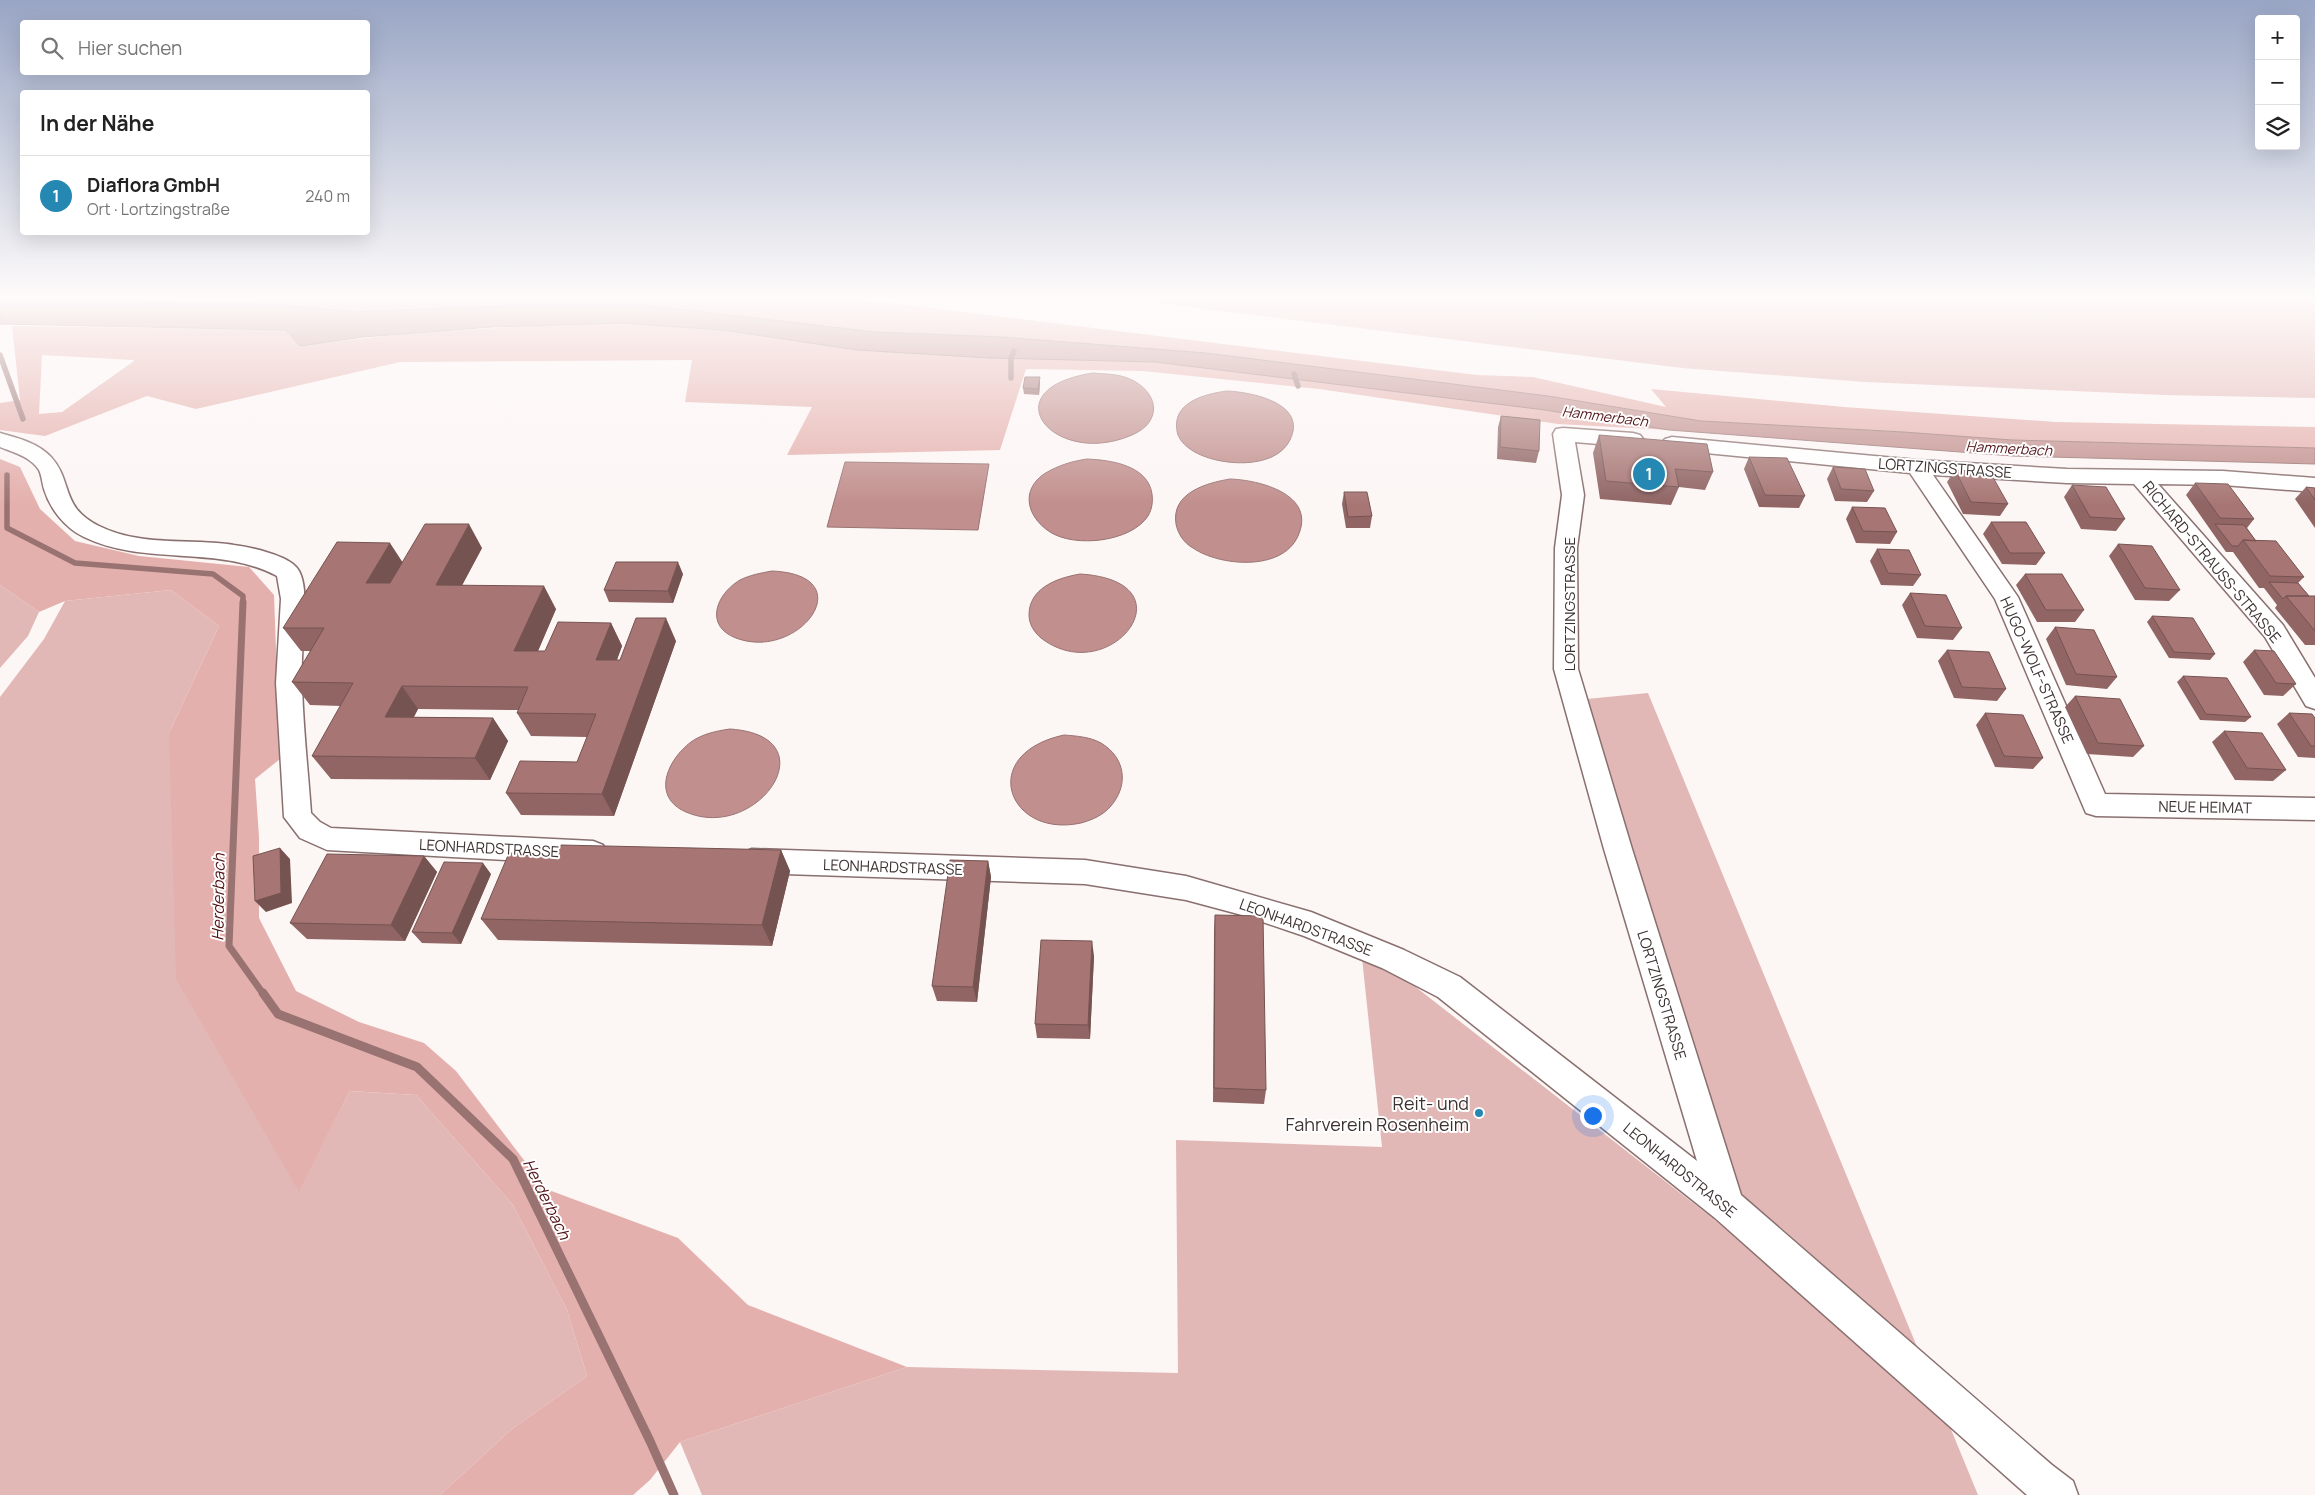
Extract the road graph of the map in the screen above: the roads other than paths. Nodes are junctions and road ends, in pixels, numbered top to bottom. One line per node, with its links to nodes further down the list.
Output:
1 (0, 440): 8 (street, LEONHARDSTRASSE)
2 (1917, 467): 3 (street, LORTZINGSTRASSE); 6 (street, HUGO-WOLF-STRASSE); 10 (street, LORTZINGSTRASSE)
3 (2139, 476): 4 (street, LORTZINGSTRASSE); 5 (street, RICHARD-STRAUSS-STRASSE)
4 (2315, 485)
5 (2315, 699)
6 (2096, 805): 7 (street, NEUE HEIMAT)
7 (2315, 809)
8 (623, 855)
9 (722, 860): 10 (street, LEONHARDSTRASSE)
10 (1727, 1206): 11 (street, LEONHARDSTRASSE)
11 (2059, 1495)

